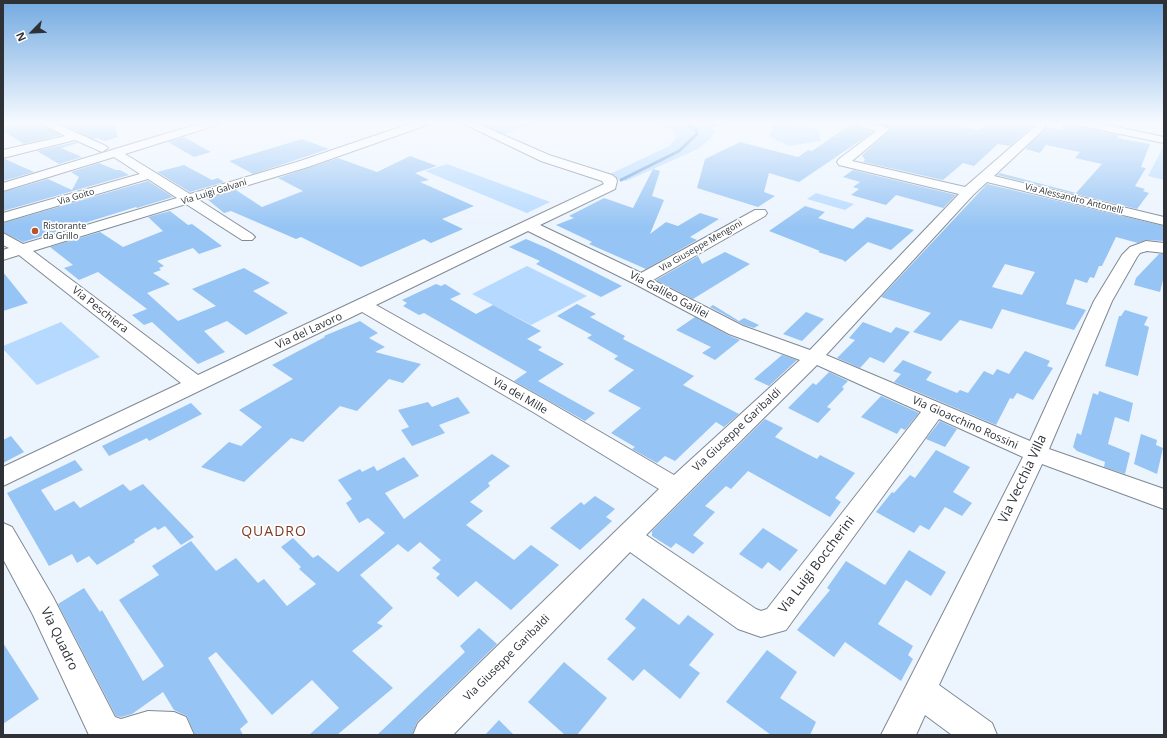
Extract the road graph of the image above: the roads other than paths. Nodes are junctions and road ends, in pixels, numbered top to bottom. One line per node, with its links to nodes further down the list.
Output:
1 (70, 157): 9 (street)
2 (101, 157): 11 (street)
3 (122, 157): 8 (street)
4 (323, 157): 12 (street, Via Luigi Galvani)
5 (544, 157): 16 (street, Via del Lavoro)
6 (849, 157): 10 (street, Via Alessandro Antonelli)
7 (1006, 157): 10 (street, Via Giuseppe Garibaldi)
8 (148, 175): 12 (street); 14 (street, Via Goito)
9 (3, 177)
10 (976, 184): 15 (street, Via Alessandro Antonelli); 24 (street, Via Giuseppe Garibaldi)
11 (3, 187)
12 (189, 199): 17 (street); 20 (street, Via Luigi Galvani)
13 (760, 213): 22 (street, Via Giuseppe Mengoni)
14 (3, 218)
15 (1164, 221)
16 (527, 225): 22 (street, Via Galileo Galilei); 23 (street, Via del Lavoro)
17 (247, 237)
18 (3, 238): 20 (street, Via Peschiera)
19 (1164, 248): 27 (street, Via Vecchia Villa)
20 (22, 250): 21 (street, Via Luigi Galvani); 25 (street, Via Peschiera)
21 (3, 256)
22 (642, 280): 24 (street, Via Galileo Galilei)
23 (363, 305): 25 (street, Via del Lavoro); 29 (street, Via dei Mille)
24 (814, 357): 26 (street, Via Gioacchino Rossini); 29 (street, Via Giuseppe Garibaldi)
25 (196, 384): 28 (street, Via del Lavoro)
26 (934, 409): 27 (street, Via Gioacchino Rossini); 32 (street, Via Luigi Boccherini)
27 (1036, 453): 30 (street, Via Gioacchino Rossini); 33 (street, Via Vecchia Villa)
28 (3, 477)
29 (676, 488): 32 (street, Via Giuseppe Garibaldi)
30 (1164, 499)
31 (3, 534): 34 (street, Via Quadro)
32 (629, 537): 36 (street, Via Giuseppe Garibaldi)
33 (920, 690): 37 (street, Via Vecchia Villa); 38 (street)
34 (121, 735): 35 (street, Via Quadro)
35 (178, 735)
36 (430, 735)
37 (898, 735)
38 (980, 735)

